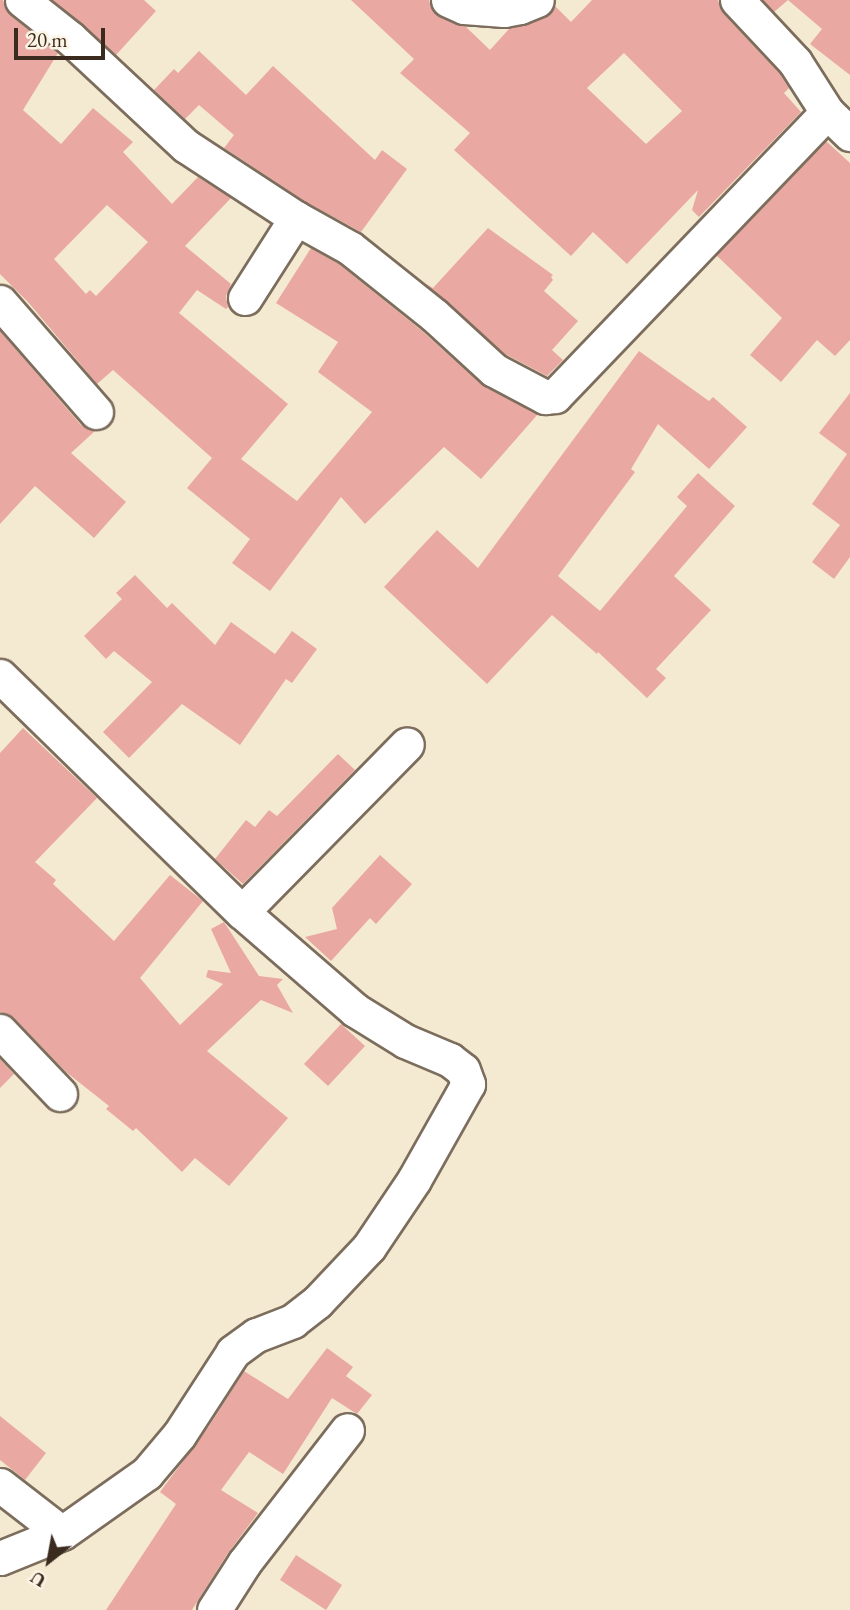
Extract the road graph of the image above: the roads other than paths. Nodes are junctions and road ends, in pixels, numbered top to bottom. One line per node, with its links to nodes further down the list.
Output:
1 (22, 0): 6 (street)
2 (449, 0): 3 (street)
3 (537, 0)
4 (737, 0): 5 (street)
5 (839, 123): 6 (street)
6 (296, 218): 7 (street)
7 (245, 298)
8 (0, 302): 9 (street)
9 (96, 412)
10 (0, 676): 12 (street)
11 (407, 744): 12 (street)
12 (242, 912): 17 (street)
13 (0, 1031): 14 (street)
14 (60, 1094)
15 (347, 1430): 19 (street)
16 (0, 1485): 17 (street)
17 (62, 1533): 18 (street)
18 (0, 1558)
19 (215, 1610)

